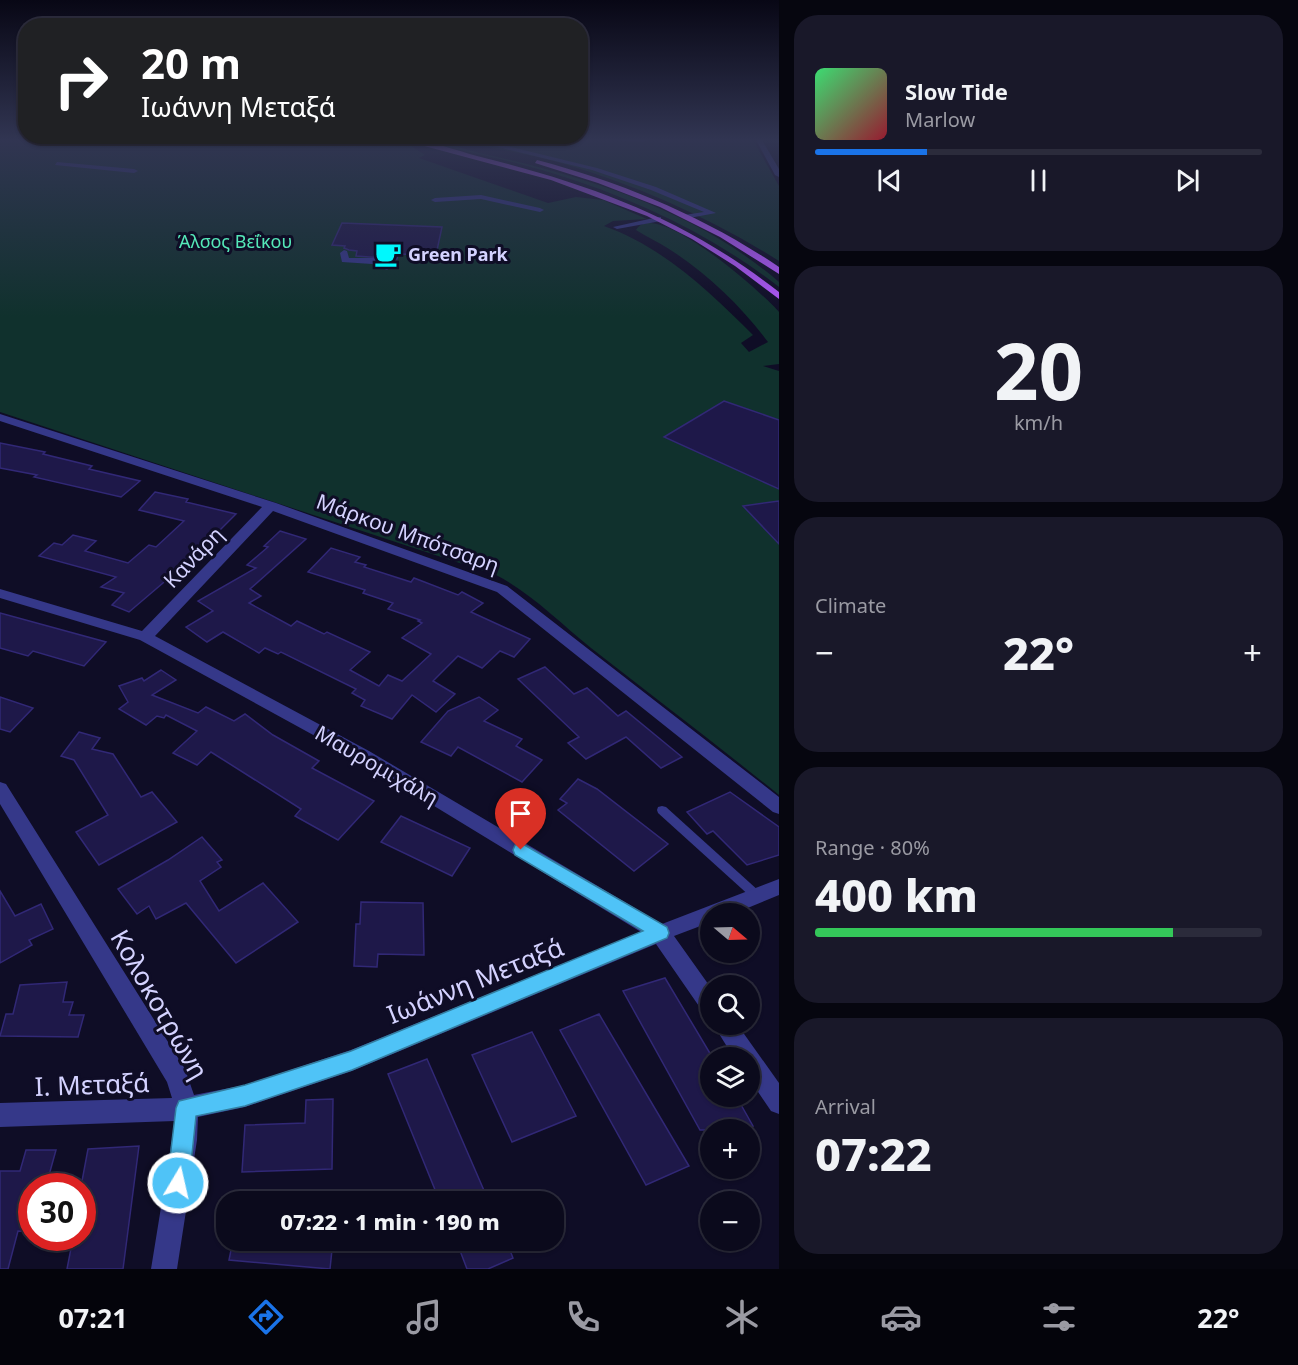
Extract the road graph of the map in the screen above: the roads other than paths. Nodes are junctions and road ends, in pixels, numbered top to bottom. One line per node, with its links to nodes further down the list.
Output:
1 (447, 199): 6 (street)
2 (491, 199): 7 (street)
3 (613, 199): 9 (main road)
4 (647, 199): 8 (main road)
5 (683, 199): 8 (street)
6 (435, 200)
7 (540, 210)
8 (687, 217): 13 (main road)
9 (658, 219): 10 (street); 14 (main road)
10 (617, 227)
11 (387, 267): 12 (street)
12 (366, 271)
13 (779, 271)
14 (779, 296)
15 (0, 417): 16 (street, Μάρκου Μπότσαρη)
16 (271, 506): 18 (street, Κανάρη); 20 (street, Μάρκου Μπότσαρη)
17 (0, 593): 18 (street, Μαυρομιχάλη)
18 (145, 637): 24 (street, Μαυρομιχάλη)
19 (0, 789): 28 (street, Κολοκοτρώνη)
20 (779, 807)
21 (662, 810): 23 (lane)
22 (779, 887): 23 (street, Ιωάννη Μεταξά)
23 (756, 895): 24 (street, Ιωάννη Μεταξά)
24 (660, 933): 25 (street, Μαυρομιχάλη); 28 (street, Ιωάννη Μεταξά)
25 (700, 989)
26 (760, 1075): 27 (street)
27 (779, 1103)
28 (187, 1108): 29 (street, Ι. Μεταξά); 30 (street, Κολοκοτρώνη)
29 (0, 1115)
30 (164, 1269)

